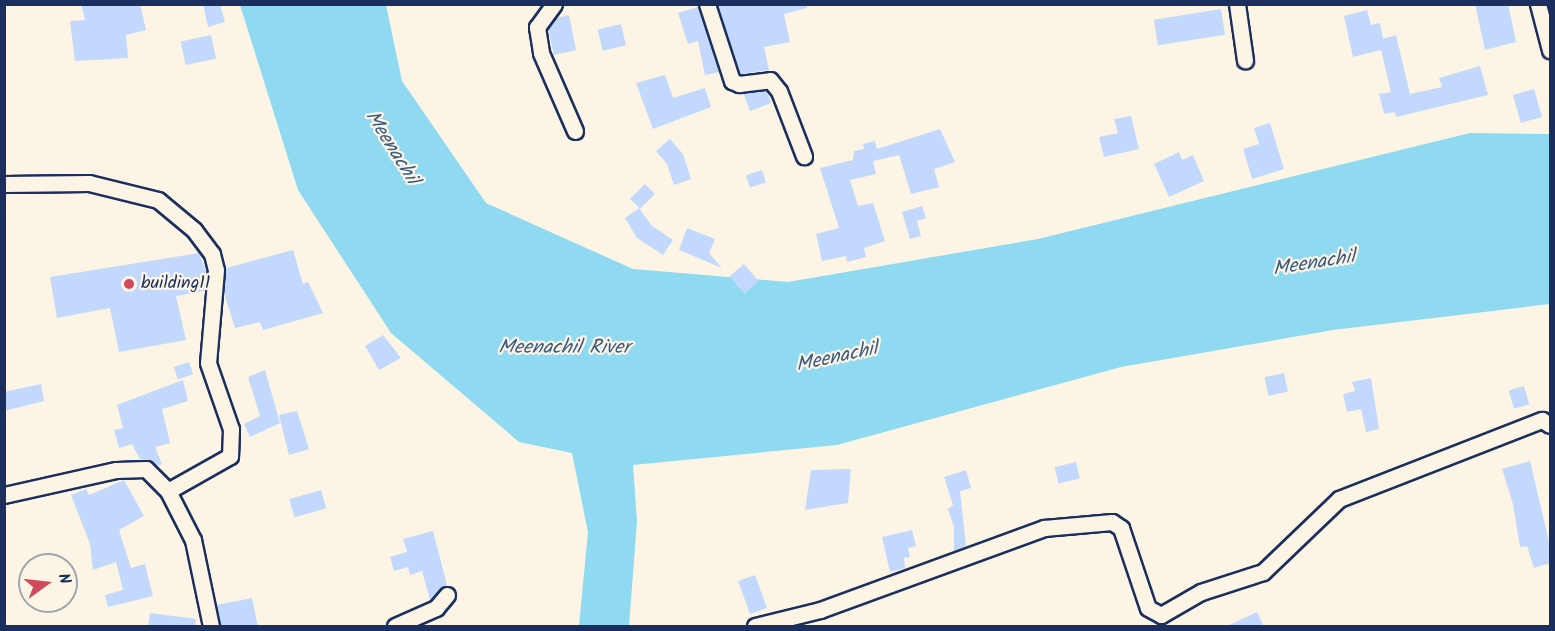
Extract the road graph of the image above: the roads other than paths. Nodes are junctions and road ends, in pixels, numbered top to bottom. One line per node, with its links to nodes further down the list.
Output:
1 (554, 4): 7 (street)
2 (707, 4): 8 (street)
3 (1237, 4): 6 (street)
4 (1538, 4): 5 (street)
5 (1551, 50)
6 (1245, 60)
7 (575, 131)
8 (804, 156)
9 (4, 184): 11 (street)
10 (1551, 425): 16 (street)
11 (168, 491): 12 (street); 14 (street)
12 (4, 495)
13 (447, 595): 15 (street)
14 (211, 627)
15 (395, 627)
16 (755, 627)

